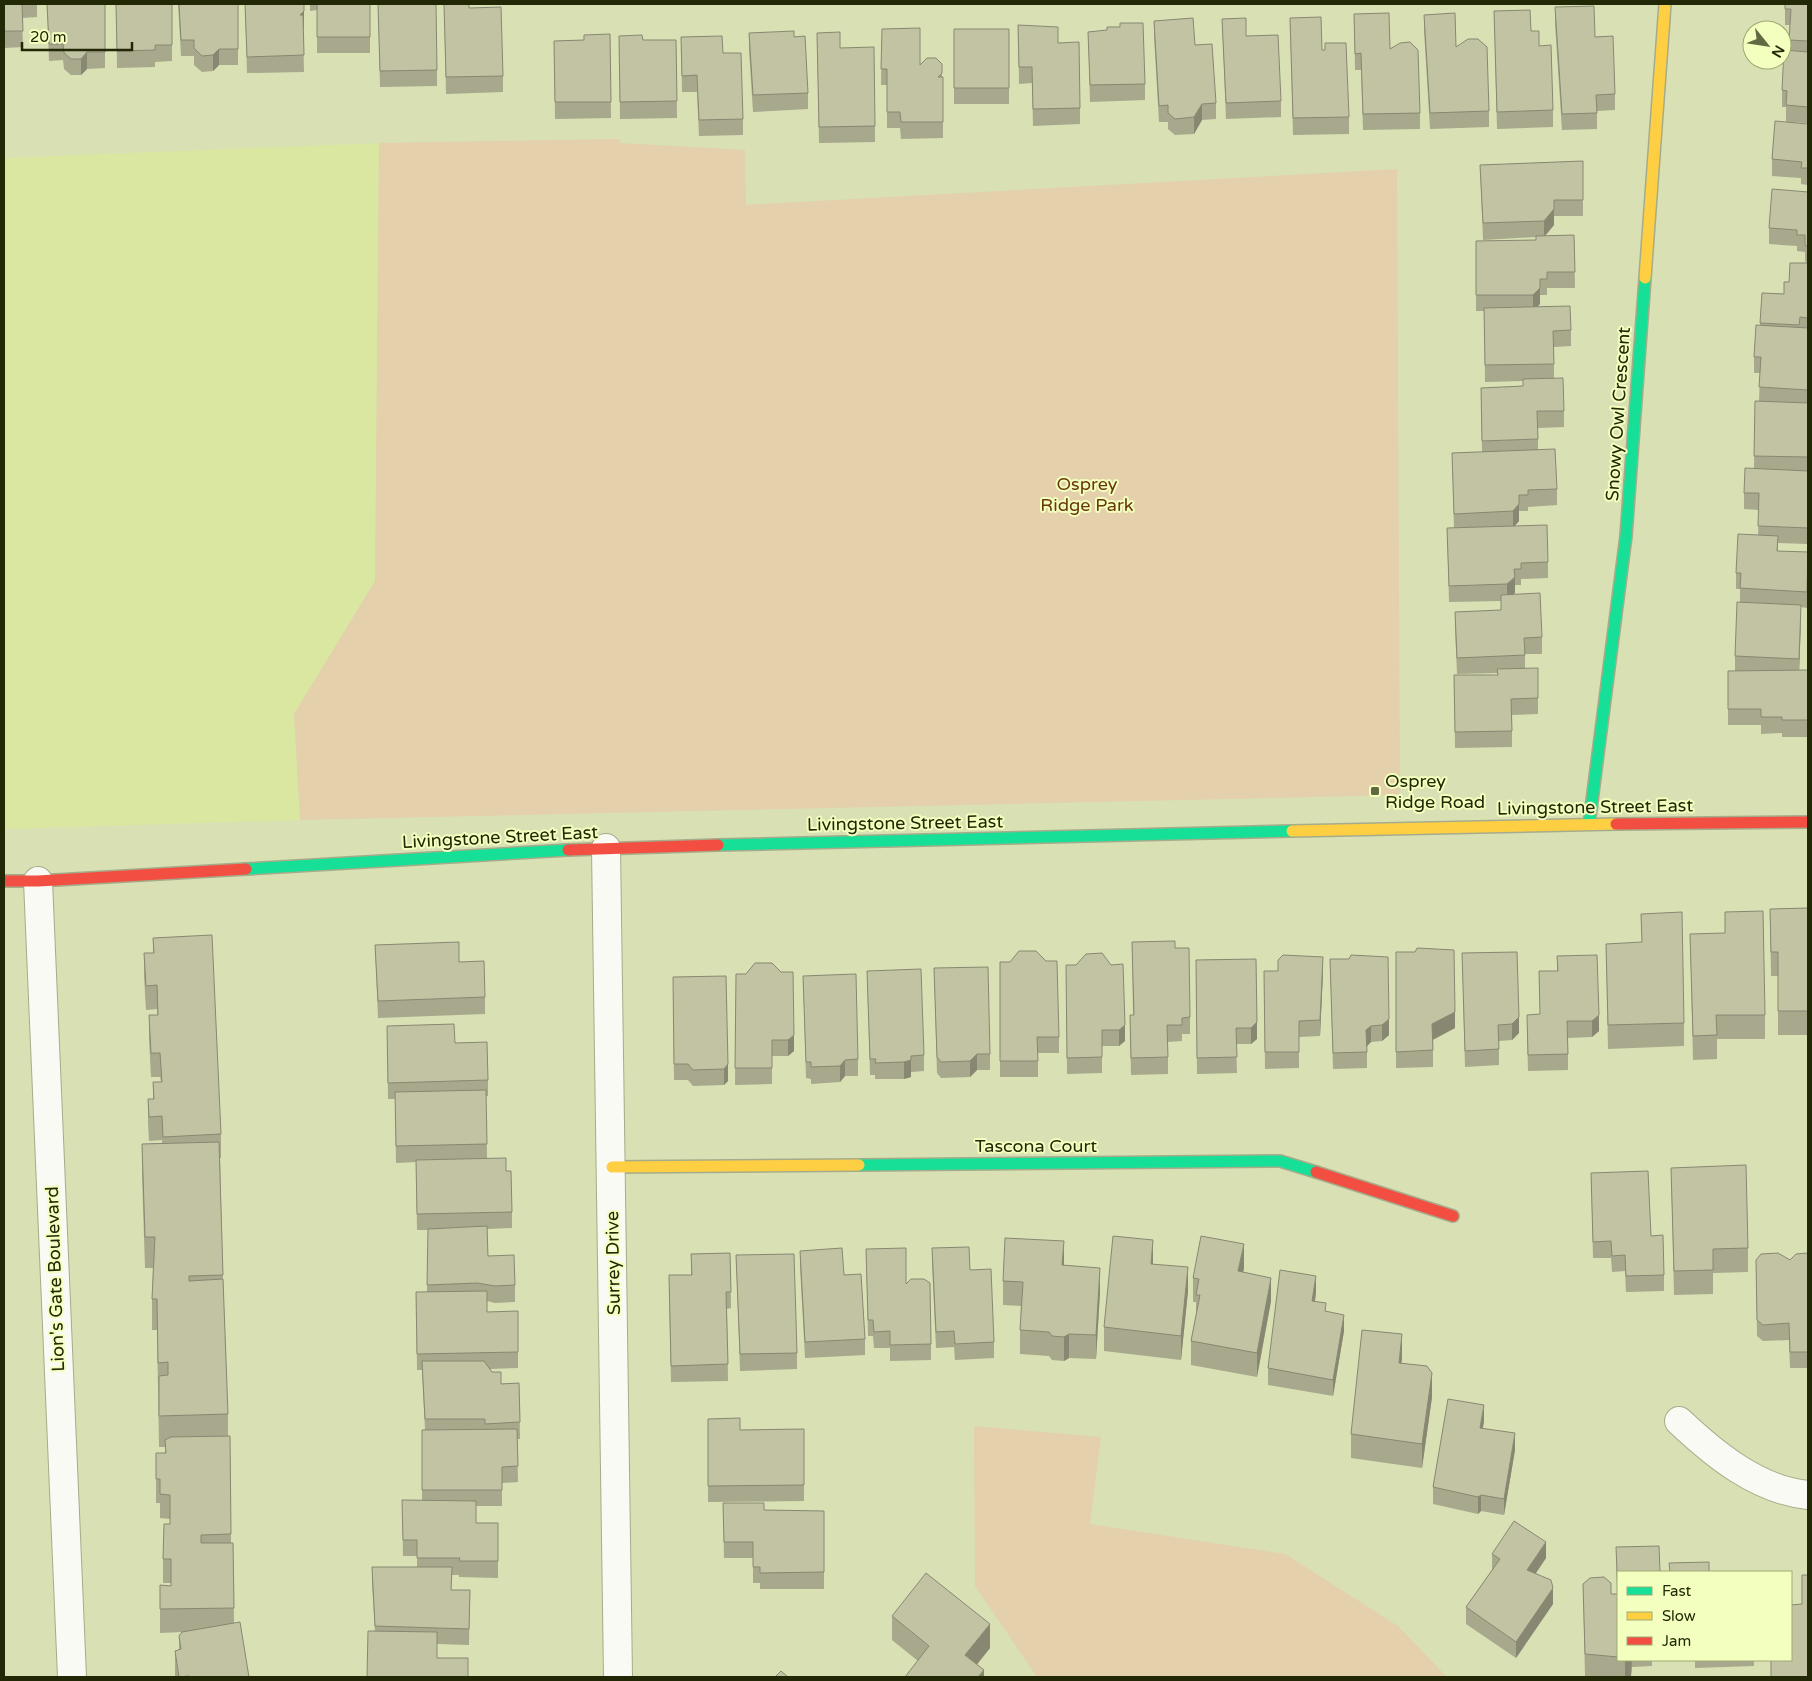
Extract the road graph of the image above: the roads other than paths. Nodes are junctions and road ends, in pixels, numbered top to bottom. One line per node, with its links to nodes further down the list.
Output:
1 (1664, 4): 3 (street, Snowy Owl Crescent)
2 (1808, 822): 3 (street, Livingstone Street East)
3 (1589, 824): 4 (street, Livingstone Street East)
4 (606, 848): 6 (street, Livingstone Street East); 7 (street, Surrey Drive)
5 (4, 881): 6 (street, Livingstone Street East)
6 (38, 881): 11 (street, Lion's Gate Boulevard)
7 (612, 1167): 8 (street, Tascona Court); 12 (street, Surrey Drive)
8 (1453, 1216)
9 (1679, 1421): 10 (street)
10 (1808, 1496)
11 (72, 1677)
12 (618, 1677)

